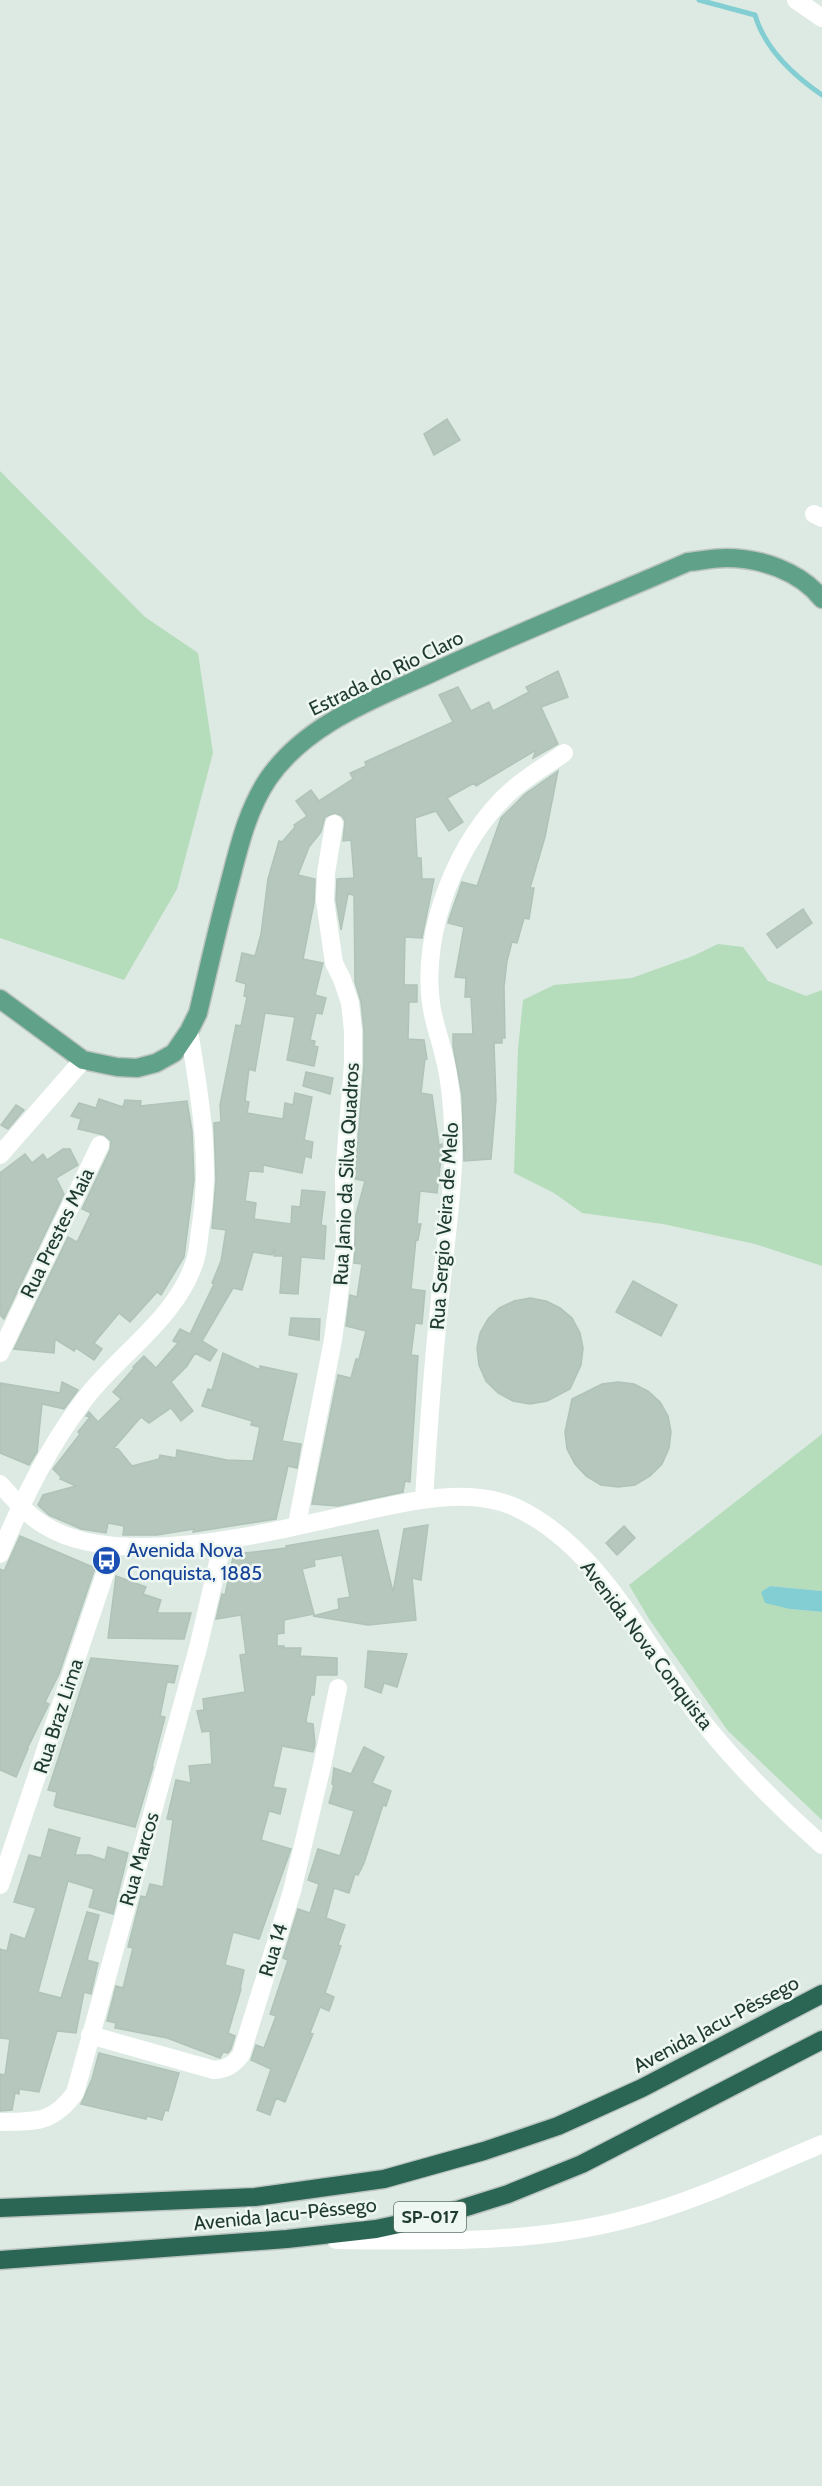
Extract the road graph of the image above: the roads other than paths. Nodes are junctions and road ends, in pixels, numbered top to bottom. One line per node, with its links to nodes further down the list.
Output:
1 (796, 0): 2 (street)
2 (822, 18)
3 (822, 599): 7 (main road, Estrada do Rio Claro)
4 (564, 753): 13 (street, Rua Sergio Veira de Melo)
5 (334, 824): 15 (street, Rua Janio da Silva Quadros)
6 (0, 999): 8 (main road, Estrada do Rio Claro)
7 (189, 1031): 8 (main road, Estrada do Rio Claro); 14 (street)
8 (83, 1060): 10 (street)
9 (100, 1145): 11 (street, Rua Prestes Maia)
10 (0, 1155)
11 (0, 1353)
12 (0, 1484): 14 (street, Avenida Nova Conquista)
13 (424, 1499): 15 (street, Avenida Nova Conquista); 20 (street, Avenida Nova Conquista)
14 (20, 1505): 17 (street, Avenida Nova Conquista); 18 (street)
15 (297, 1524): 16 (street, Avenida Nova Conquista)
16 (223, 1541): 17 (street, Avenida Nova Conquista); 23 (street, Rua Marcos)
17 (114, 1547): 21 (street, Rua Braz Lima)
18 (0, 1554)
19 (338, 1688): 23 (street, Rua 14)
20 (822, 1845)
21 (0, 1885)
22 (822, 1994): 27 (highway, Avenida Jacu-Pêssego / SP-017)
23 (90, 2035): 25 (street, Rua Marcos)
24 (822, 2040): 28 (highway, Avenida Jacu-Pêssego / SP-017)
25 (0, 2122)
26 (822, 2144): 28 (street)
27 (0, 2208)
28 (286, 2239): 29 (highway, Avenida Jacu-Pêssego / SP-017)
29 (0, 2260)

